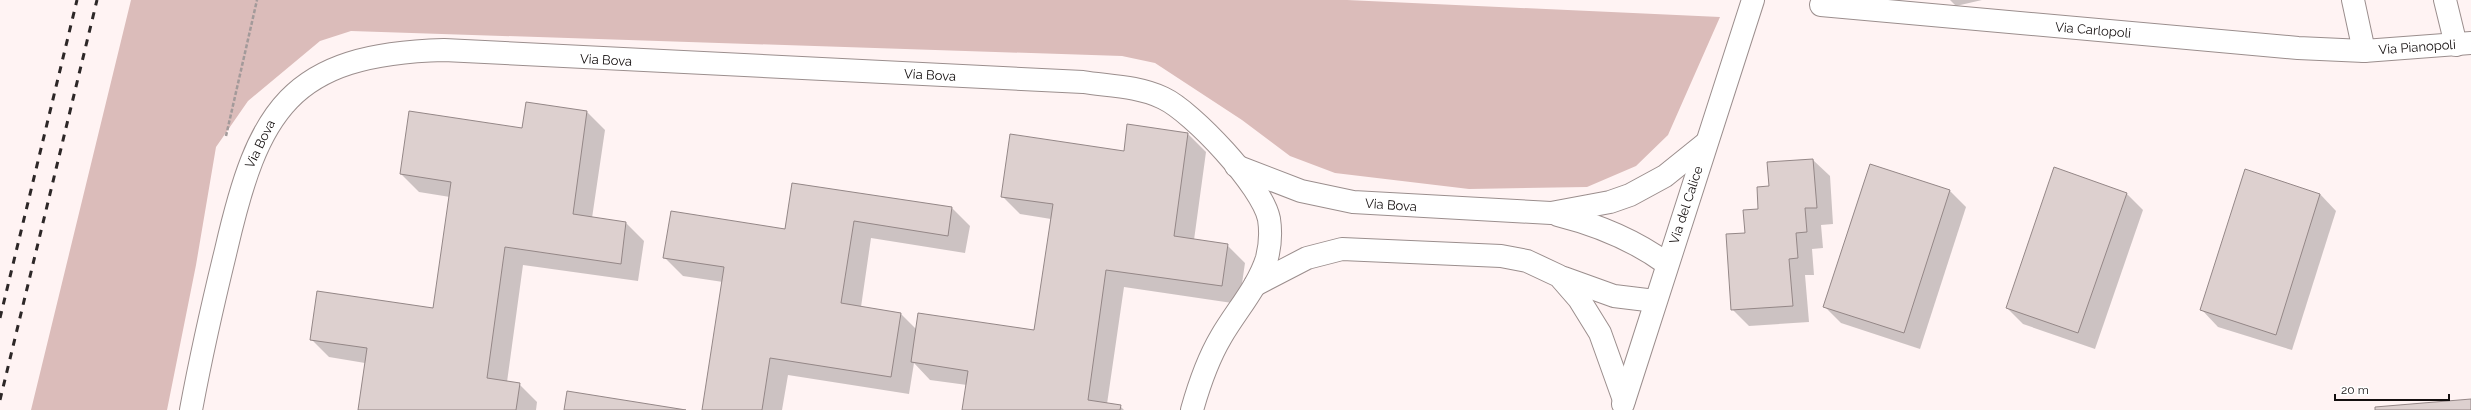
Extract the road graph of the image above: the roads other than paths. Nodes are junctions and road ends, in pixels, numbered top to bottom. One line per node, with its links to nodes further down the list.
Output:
1 (1753, 0): 7 (street, Via del Calice)
2 (2353, 0): 6 (street)
3 (2445, 0): 5 (street)
4 (1821, 5): 6 (street, Via Carlopoli)
5 (2463, 44): 6 (street, Via Pianopoli)
6 (2364, 51)
7 (1706, 143): 9 (street, Via Bova); 10 (street, Via del Calice)
8 (1236, 166): 9 (street, Via Bova); 12 (street, Via Bova); 15 (street, Via Bova)
9 (1551, 213): 10 (street, Via Bova)
10 (1667, 264): 13 (street, Via del Calice)
11 (1559, 276): 12 (street, Via Bova); 13 (street, Via Bova); 14 (street, Via Bova)
12 (1255, 285): 16 (street, Via Bova)
13 (1655, 301): 14 (street, Via del Calice)
14 (1622, 405)
15 (191, 410)
16 (1192, 410)

